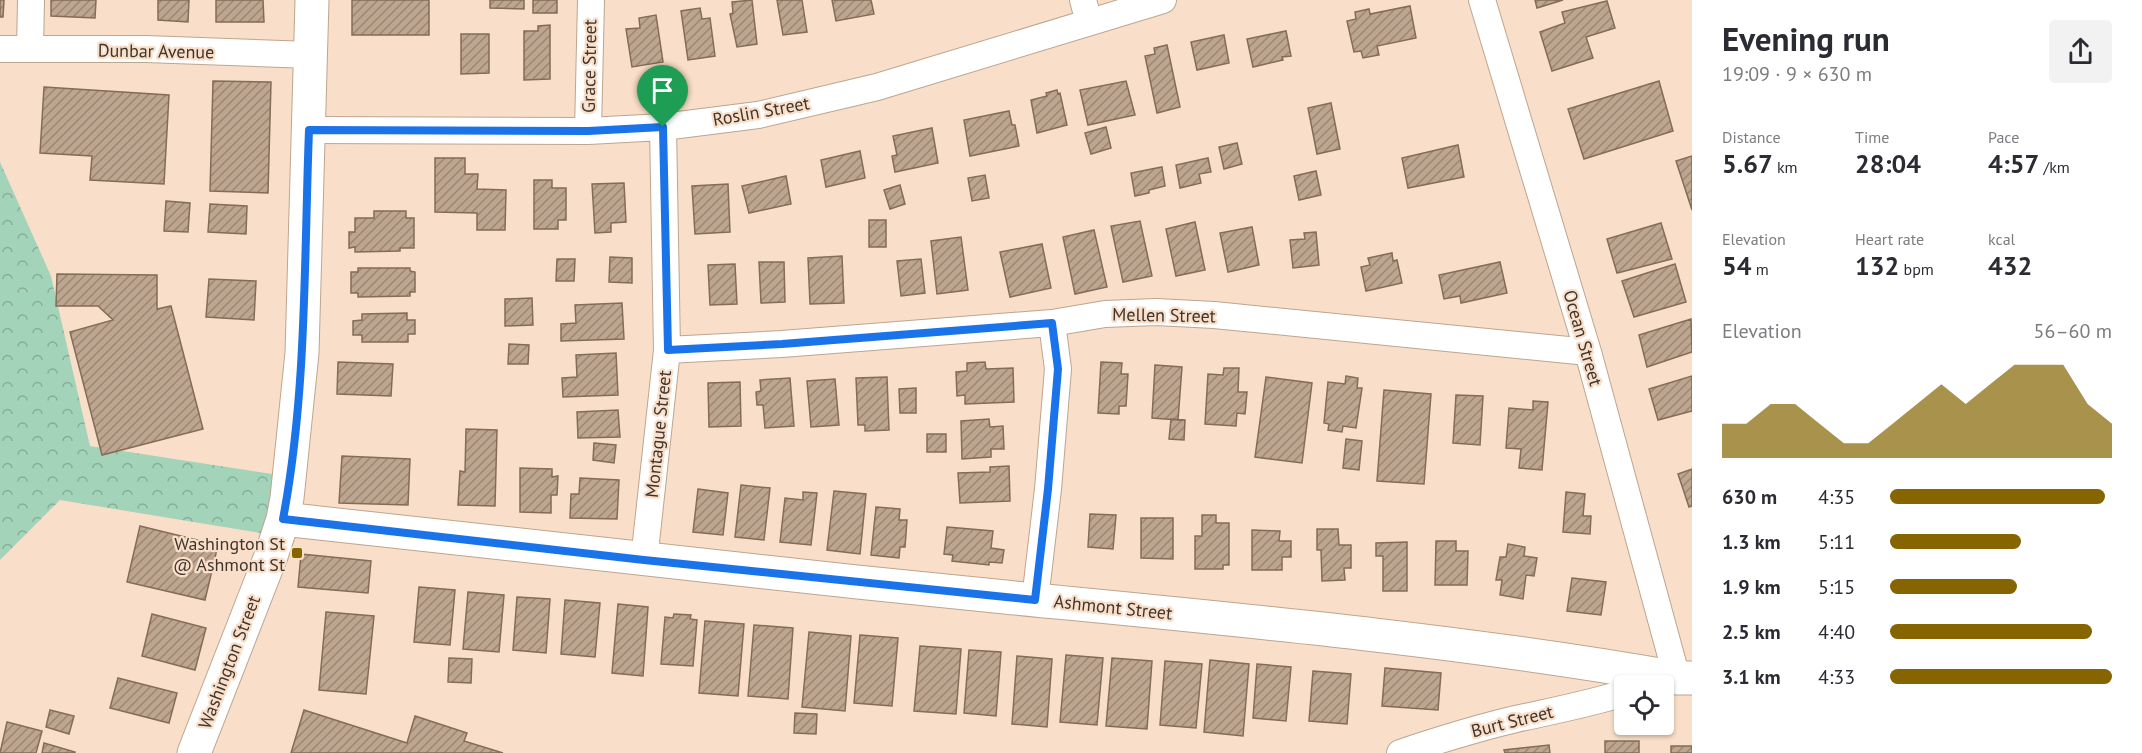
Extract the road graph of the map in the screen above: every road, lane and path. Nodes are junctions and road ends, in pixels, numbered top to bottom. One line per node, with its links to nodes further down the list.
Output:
1 (31, 0): 8 (street)
2 (312, 0): 9 (street, Washington Street)
3 (591, 0): 12 (street, Grace Street)
4 (1162, 0): 6 (street, Roslin Street)
5 (1482, 0): 15 (street, Ocean Street)
6 (1086, 11): 10 (street, Roslin Street)
7 (0, 49): 8 (street, Dunbar Avenue)
8 (30, 49): 9 (street, Dunbar Avenue)
9 (311, 55): 11 (street, Washington Street)
10 (663, 127): 12 (street, Roslin Street); 14 (street, Montague Street)
11 (309, 130): 12 (street, Roslin Street); 16 (street, Washington Street)
12 (588, 131)
13 (1052, 323): 14 (street, Mellen Street); 15 (street, Mellen Street); 18 (street)
14 (668, 350): 17 (street, Montague Street)
15 (1588, 352): 20 (street, Ocean Street)
16 (283, 519): 17 (street, Ashmont Street); 22 (street, Washington Street)
17 (644, 560): 18 (street, Ashmont Street)
18 (1035, 600): 19 (street, Ashmont Street)
19 (1648, 675)
20 (1672, 675)
21 (1614, 696): 23 (street, Burt Street)
22 (194, 753)
23 (1400, 753)

